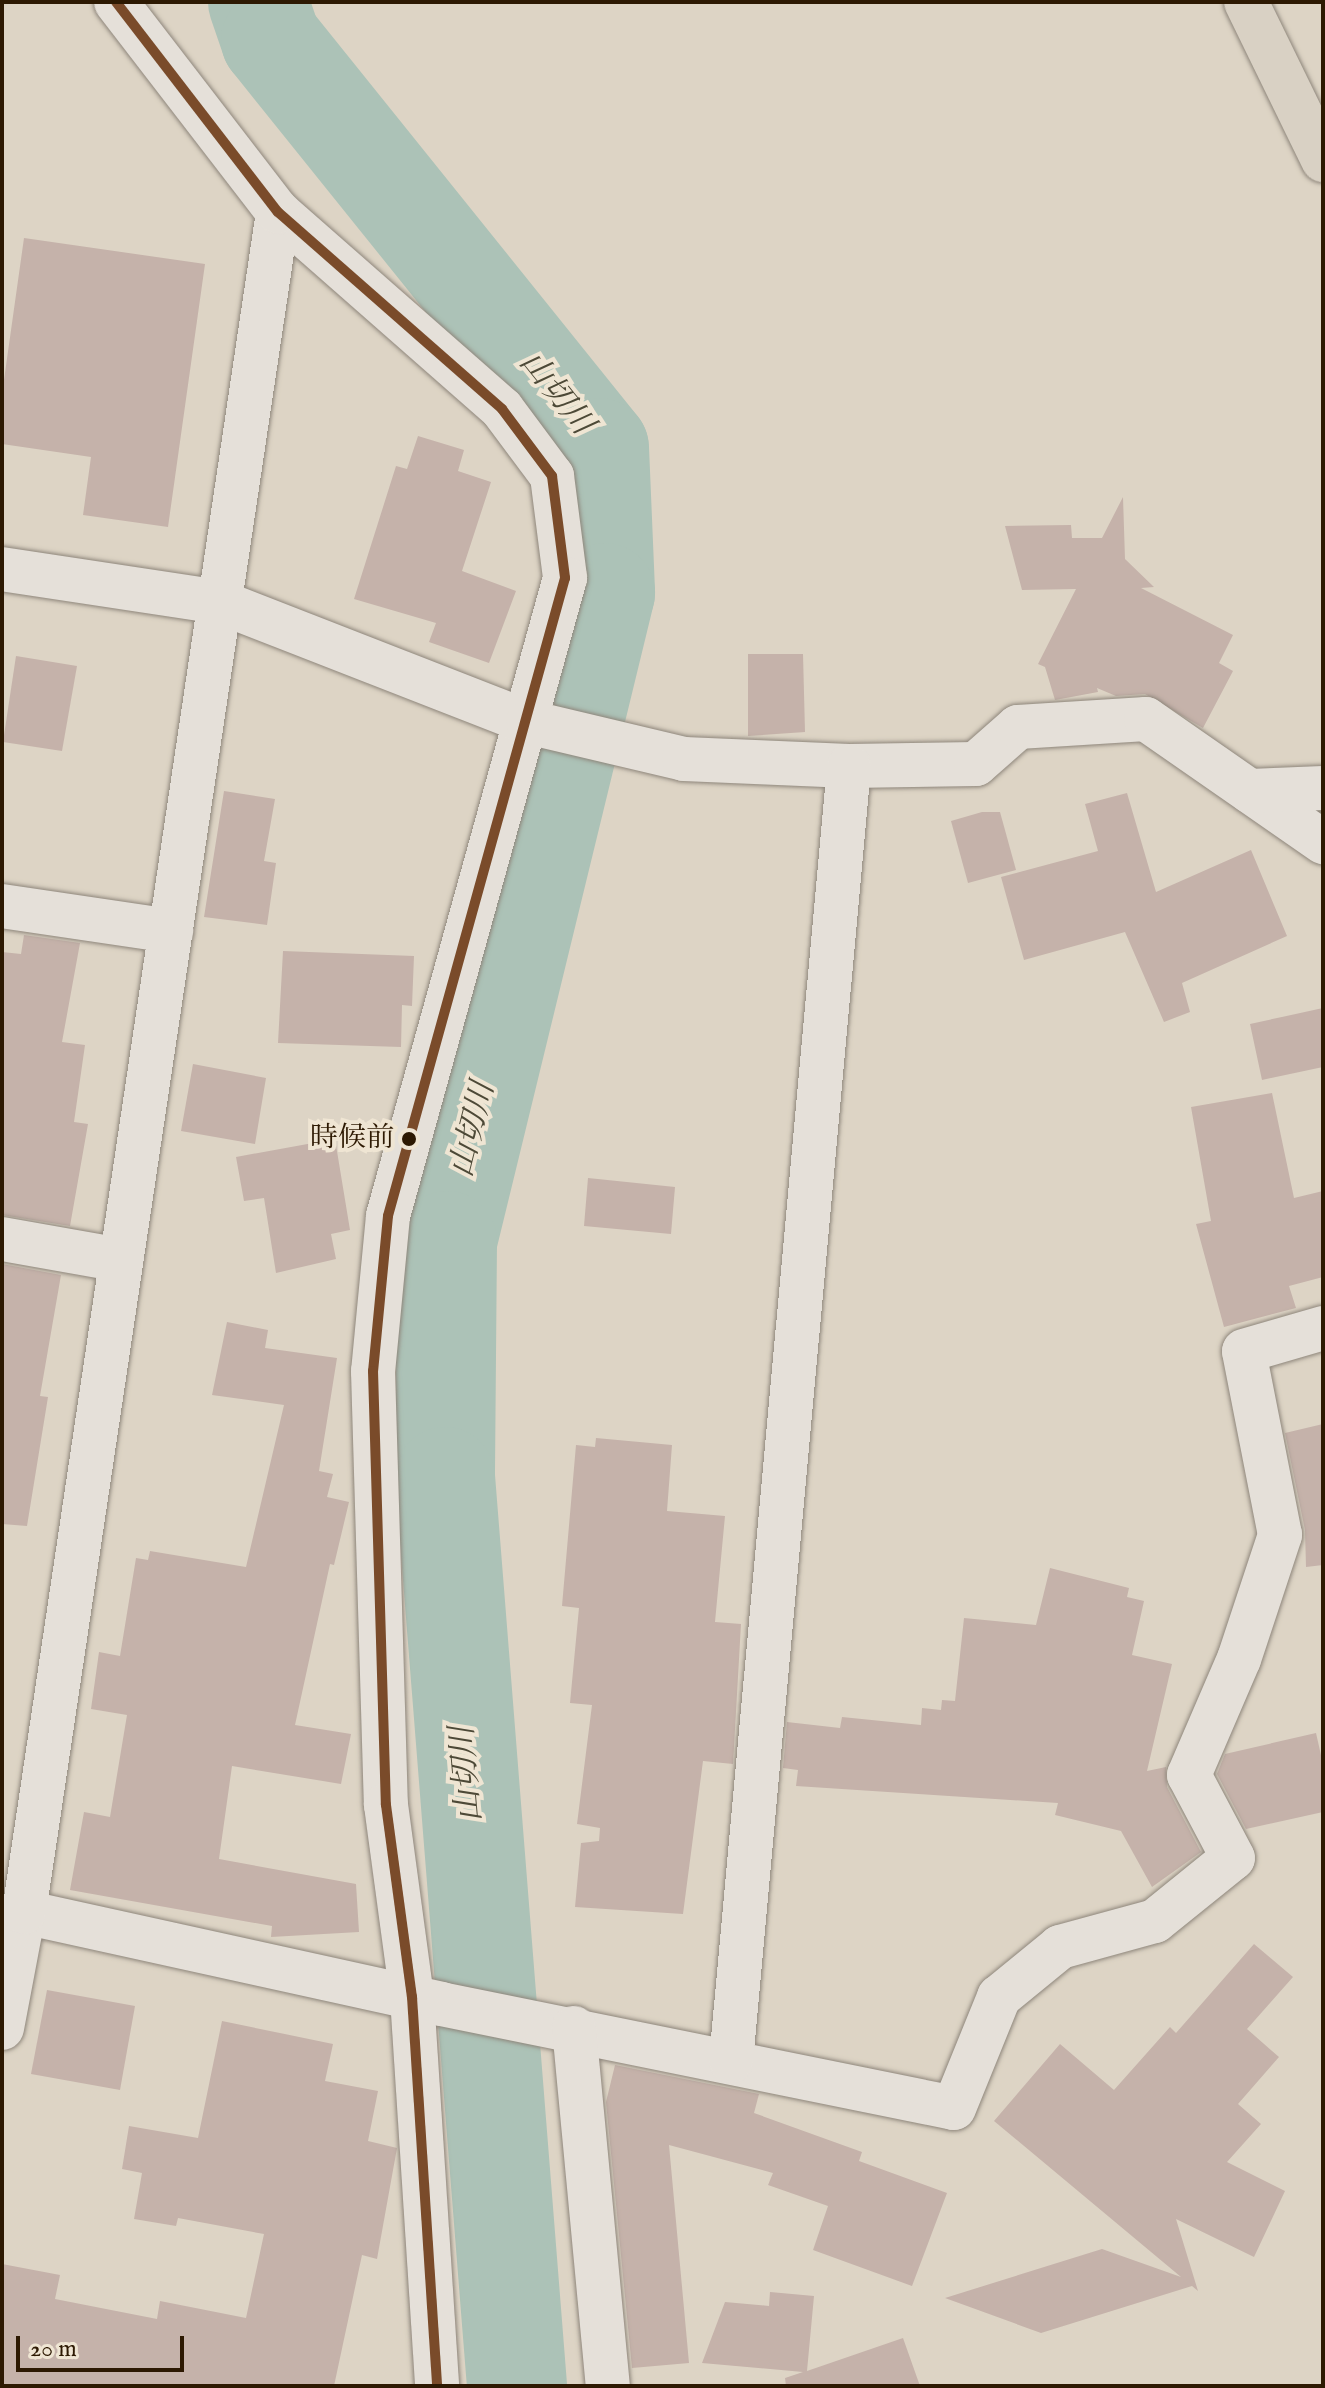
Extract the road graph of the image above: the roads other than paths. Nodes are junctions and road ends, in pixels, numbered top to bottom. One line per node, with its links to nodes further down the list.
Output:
1 (116, 2): 4 (street)
2 (1246, 2): 3 (highway)
3 (1323, 160)
4 (278, 212): 6 (street); 7 (street)
5 (2, 569): 6 (street)
6 (220, 602): 7 (street); 13 (street)
7 (544, 727): 8 (street); 18 (street)
8 (849, 766): 10 (street); 21 (street)
9 (1323, 788): 10 (street)
10 (1250, 791): 11 (street)
11 (1323, 842)
12 (2, 906): 13 (street)
13 (171, 931): 15 (street)
14 (2, 1239): 15 (street)
15 (121, 1260): 17 (street)
16 (1323, 1328): 21 (street)
17 (24, 1912): 18 (street); 20 (street)
18 (426, 2001): 19 (street); 22 (street)
19 (562, 2026): 21 (street); 23 (street)
20 (2, 2028)
21 (731, 2061)
22 (437, 2386)
23 (608, 2386)

